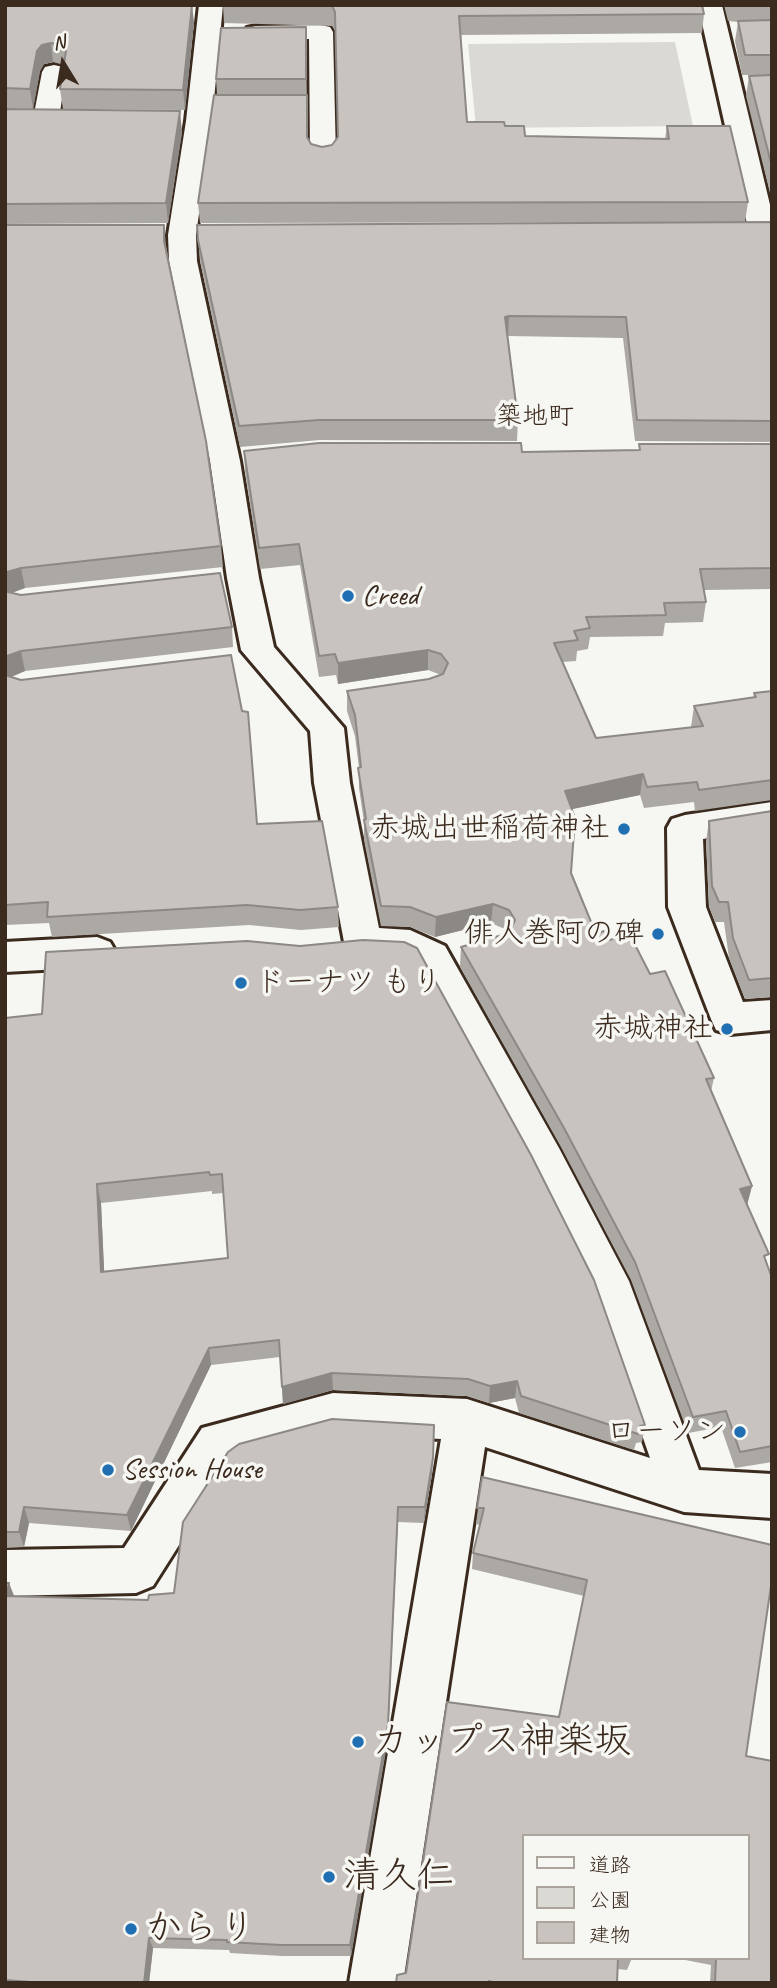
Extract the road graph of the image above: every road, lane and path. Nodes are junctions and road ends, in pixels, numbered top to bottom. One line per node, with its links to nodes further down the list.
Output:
1 (710, 5): 4 (street)
2 (185, 13): 3 (street)
3 (210, 17): 7 (street); 10 (street)
4 (716, 31): 5 (street); 17 (street)
5 (744, 31)
6 (54, 72): 12 (street)
7 (322, 104): 9 (street); 15 (street)
8 (228, 105): 10 (street)
9 (295, 105)
10 (200, 113): 14 (street); 18 (street)
11 (19, 119): 12 (street)
12 (46, 119): 13 (street)
13 (74, 119)
14 (171, 121)
15 (323, 157)
16 (735, 233): 17 (street)
17 (767, 233)
18 (263, 658): 19 (street); 21 (street)
19 (224, 663)
20 (346, 697): 21 (street)
21 (306, 703): 27 (street)
22 (772, 815): 25 (street)
23 (127, 950): 24 (street)
24 (5, 957)
25 (772, 1015)
26 (467, 1420): 27 (street); 29 (street); 30 (street)
27 (684, 1490): 28 (street)
28 (772, 1496)
29 (5, 1573)
30 (376, 1983)

